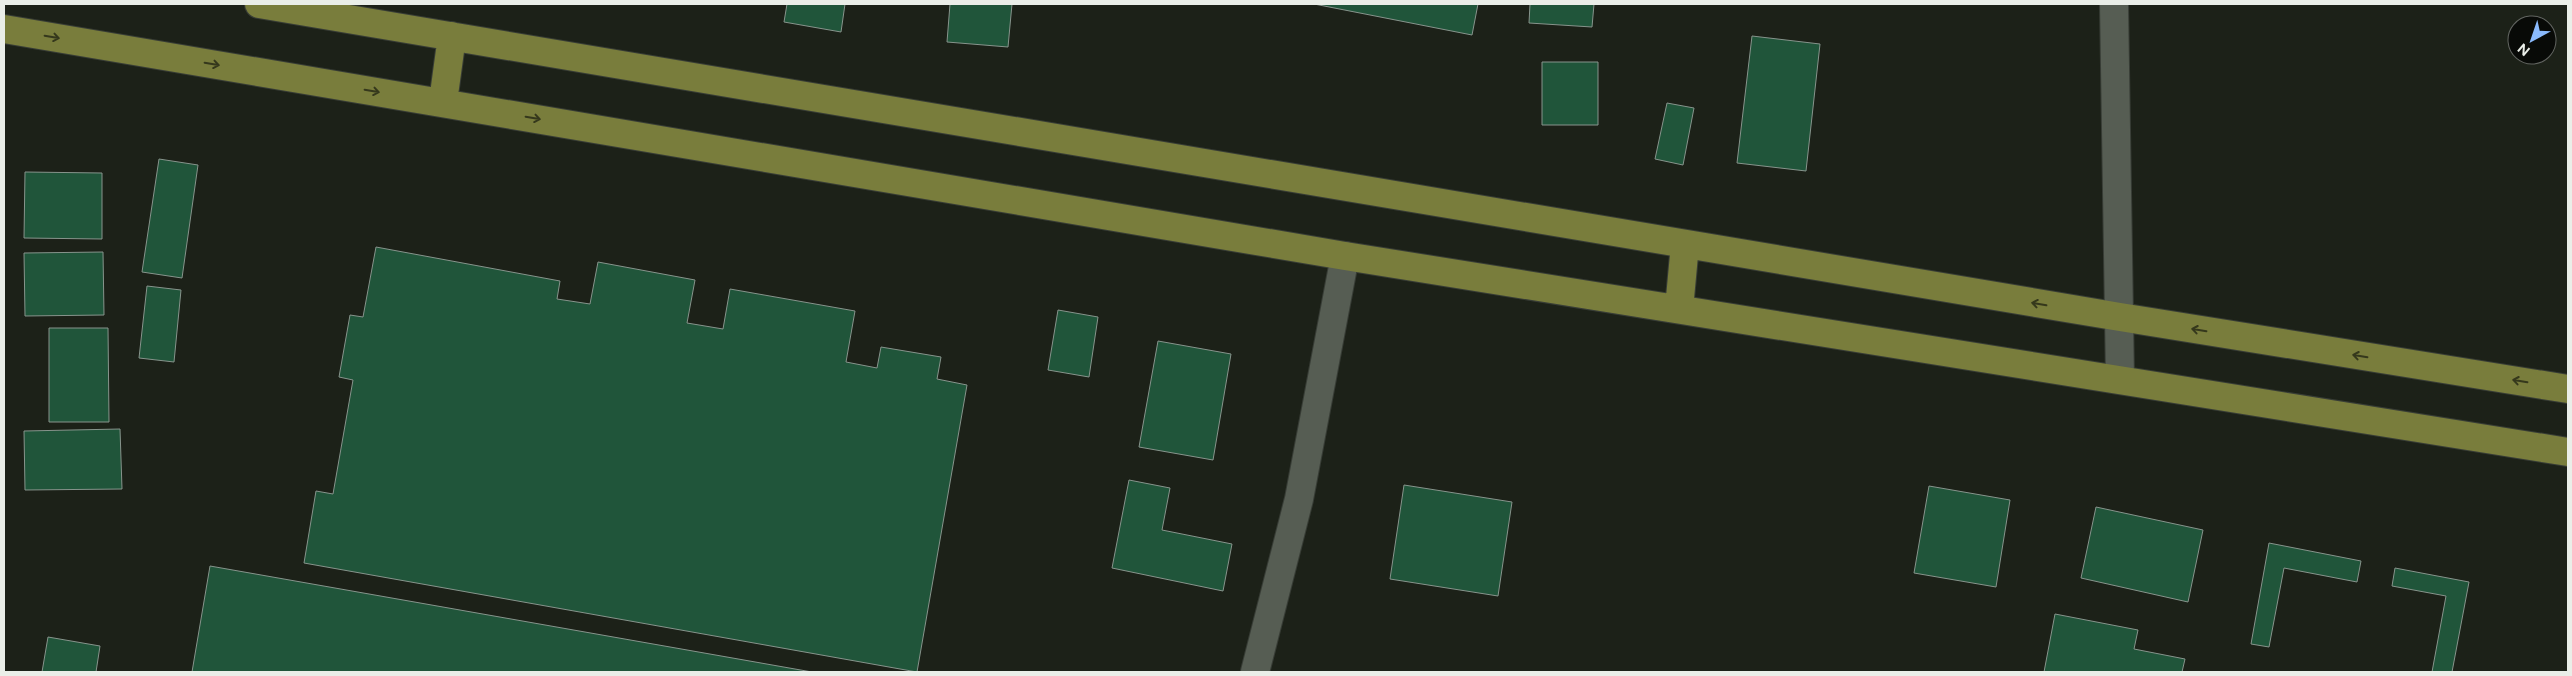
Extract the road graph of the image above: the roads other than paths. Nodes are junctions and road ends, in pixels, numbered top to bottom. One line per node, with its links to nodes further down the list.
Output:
1 (259, 4): 4 (main road)
2 (2114, 4): 9 (street)
3 (4, 29): 5 (main road, one-way to 5)
4 (452, 36): 5 (main road); 6 (main road)
5 (443, 102): 7 (main road, one-way to 7)
6 (1685, 244): 8 (main road); 9 (main road, one-way to 6)
7 (1345, 256): 8 (main road); 13 (street)
8 (1678, 309): 10 (main road)
9 (2120, 317): 10 (street); 11 (main road, one-way to 9)
10 (2120, 380): 12 (main road)
11 (2568, 389)
12 (2568, 452)
13 (1255, 672)

